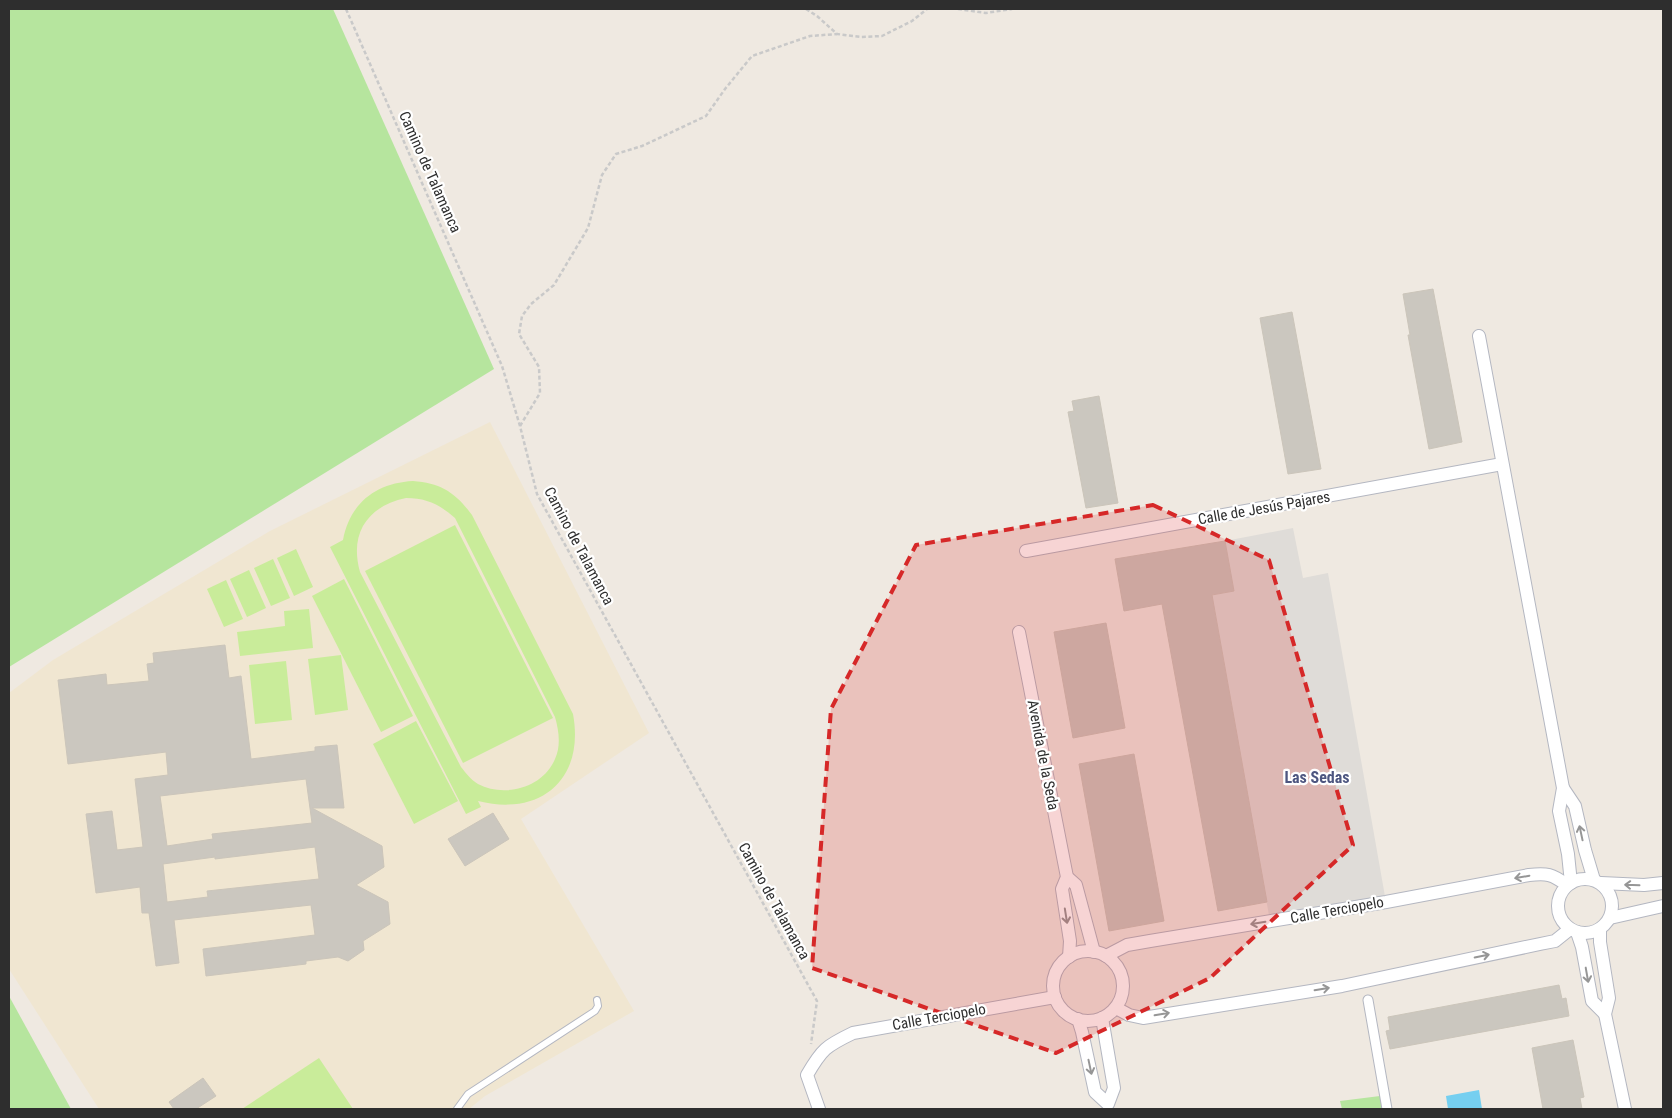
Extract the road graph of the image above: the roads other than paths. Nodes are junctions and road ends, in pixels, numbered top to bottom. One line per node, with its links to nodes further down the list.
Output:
1 (1479, 336): 2 (street)
2 (1502, 464): 3 (street, Calle de Jesús Pajares); 5 (street)
3 (1026, 551)
4 (1019, 632): 6 (street, Avenida de la Seda)
5 (1563, 788): 7 (street, one-way to 5); 9 (street)
6 (1067, 877): 14 (street, Avenida de la Seda); 16 (street, Avenida de la Seda, one-way to 16)
7 (1597, 882): 8 (street, one-way to 7); 9 (street); 11 (street)
8 (1663, 882)
9 (1569, 884): 13 (street); 15 (street, Calle Terciopelo, one-way to 15)
10 (1663, 906): 11 (street)
11 (1610, 918): 12 (street)
12 (1600, 929): 13 (street); 21 (street)
13 (1574, 930): 20 (street, one-way to 13); 21 (street, one-way to 21)
14 (1094, 952): 15 (street); 16 (street)
15 (1106, 956): 20 (street)
16 (1069, 957): 17 (street)
17 (1054, 997): 23 (street); 26 (street, Calle Terciopelo)
18 (597, 1000): 25 (lane)
19 (1368, 1000): 27 (street)
20 (1116, 1008): 22 (street)
21 (1605, 1014): 28 (street)
22 (1102, 1018): 23 (street); 24 (street)
23 (1078, 1020): 24 (street, one-way to 24)
24 (1108, 1107)
25 (457, 1109)
26 (819, 1109)
27 (1387, 1109)
28 (1625, 1109)

